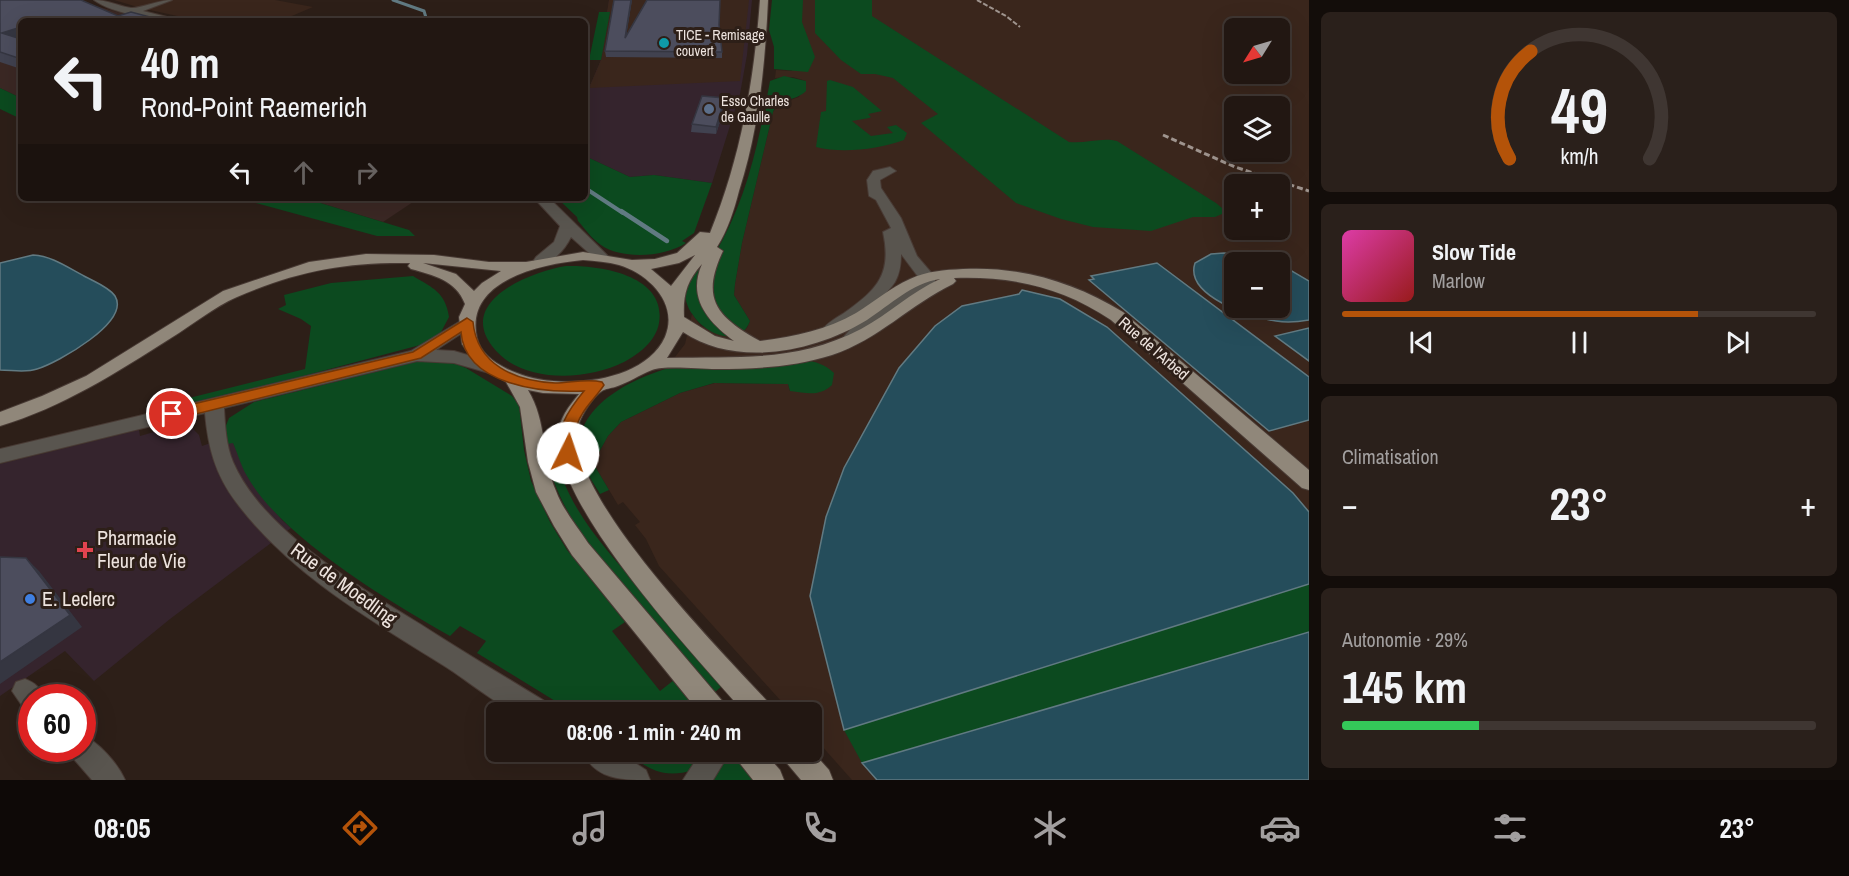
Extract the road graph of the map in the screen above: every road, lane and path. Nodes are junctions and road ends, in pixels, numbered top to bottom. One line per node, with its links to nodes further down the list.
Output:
1 (98, 0): 4 (street)
2 (168, 0): 4 (street)
3 (764, 0): 6 (main road)
4 (132, 11): 5 (street)
5 (164, 18)
6 (752, 111): 10 (main road); 15 (main road)
7 (890, 171): 8 (street)
8 (874, 187): 18 (street); 22 (street)
9 (544, 201): 11 (street)
10 (729, 202): 20 (main road); 24 (main road)
11 (568, 224): 13 (street); 14 (street)
12 (389, 258): 16 (main road); 19 (main road); 31 (main road)
13 (603, 258): 14 (main road); 15 (main road)
14 (541, 260): 16 (main road)
15 (628, 264): 20 (main road)
16 (525, 266): 19 (main road)
17 (971, 273): 18 (main road, Rue de l'Arbed); 23 (main road, Rue de l'Arbed); 33 (main road, Rue de l'Arbed)
18 (927, 277): 22 (main road, Rue de l'Arbed); 23 (street)
19 (473, 304): 21 (main road)
20 (676, 312): 24 (main road, Rue de l'Arbed); 26 (main road)
21 (467, 322): 25 (street); 27 (main road)
22 (830, 330): 24 (main road, Rue de l'Arbed)
23 (849, 341): 26 (main road, Rue de l'Arbed)
24 (758, 346)
25 (417, 355): 27 (street); 30 (street)
26 (649, 364): 29 (main road)
27 (489, 367): 28 (main road)
28 (513, 380): 29 (main road); 35 (main road)
29 (597, 385): 36 (main road)
30 (214, 404): 32 (street); 34 (street, Rue de Moedling)
31 (0, 419)
32 (0, 456)
33 (1309, 482)
34 (523, 702)
35 (707, 702)
36 (751, 702)
37 (94, 762): 42 (street)
38 (610, 762): 43 (street)
39 (710, 762): 44 (street)
40 (755, 762): 45 (main road)
41 (803, 762): 46 (main road)
42 (111, 780)
43 (636, 780)
44 (697, 780)
45 (770, 780)
46 (819, 780)

